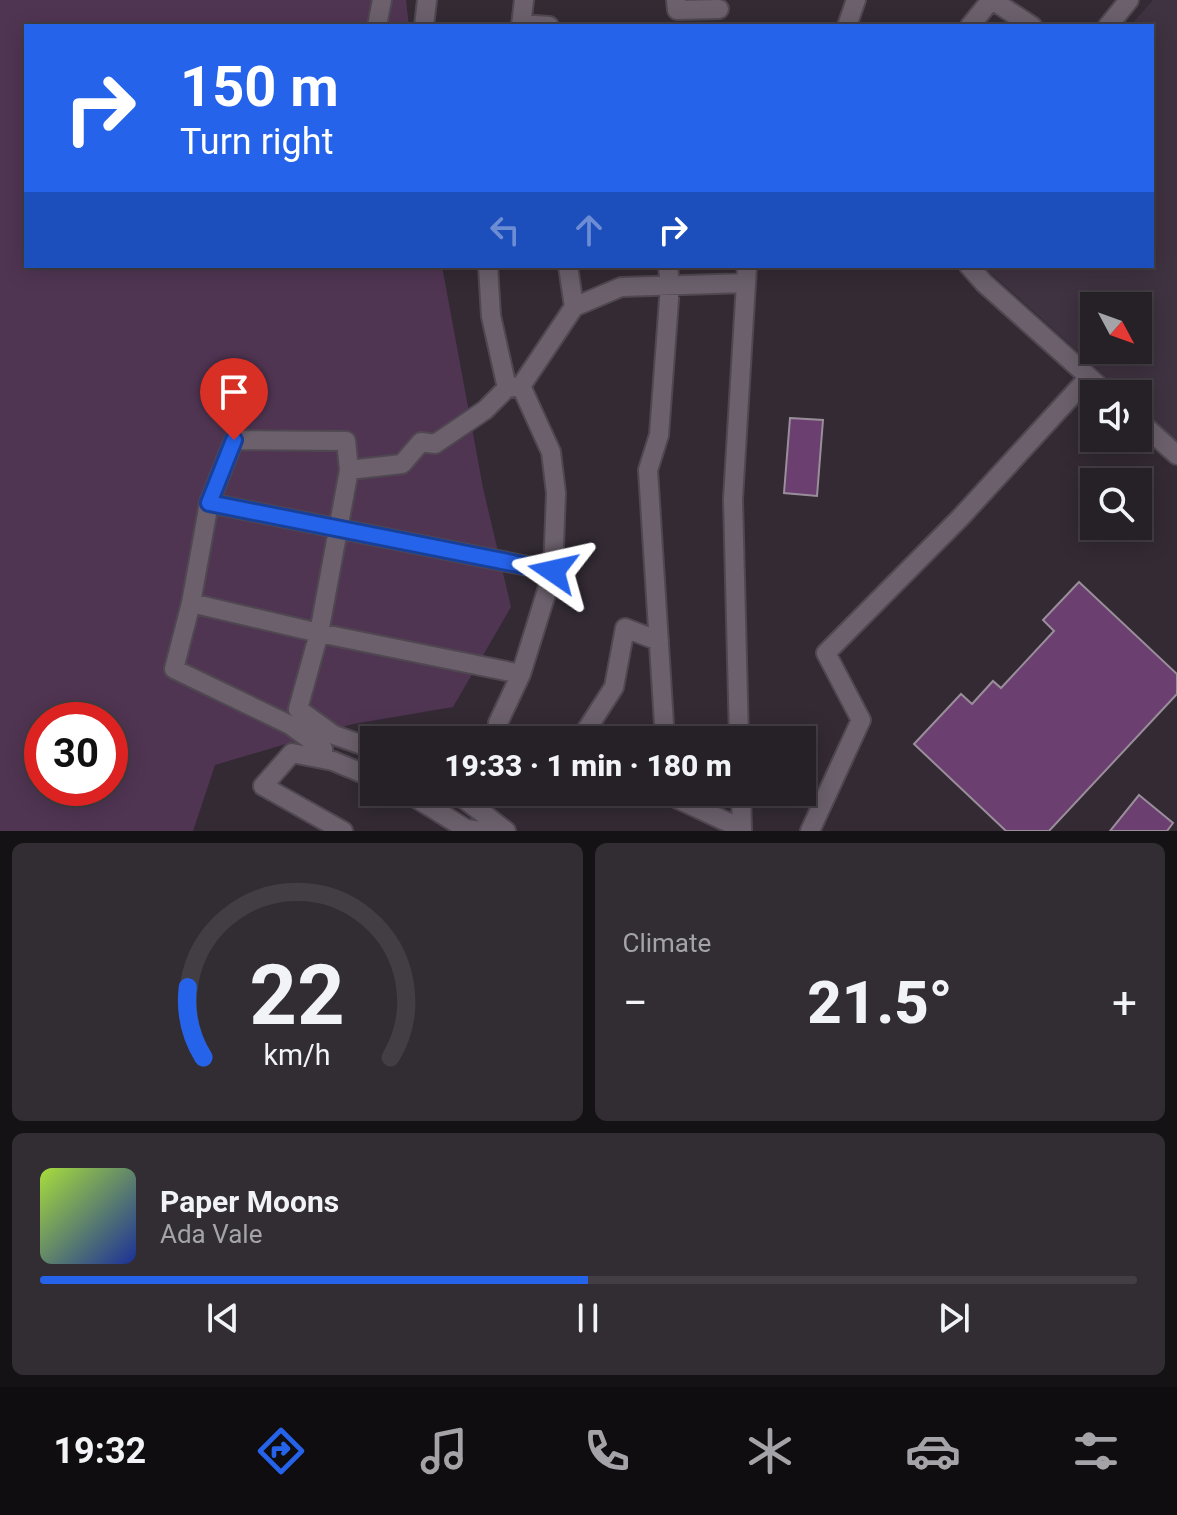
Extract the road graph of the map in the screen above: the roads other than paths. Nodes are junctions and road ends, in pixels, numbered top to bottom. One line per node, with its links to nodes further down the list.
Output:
1 (382, 0): 9 (street)
2 (427, 0): 10 (street)
3 (524, 0): 11 (street)
4 (676, 0): 8 (street)
5 (856, 0): 12 (street)
6 (992, 0): 13 (street); 14 (street)
7 (1129, 0): 15 (street)
8 (720, 12)
9 (377, 24)
10 (424, 24)
11 (521, 24)
12 (848, 24)
13 (972, 24)
14 (1029, 24)
15 (1110, 24)
16 (488, 268): 25 (street)
17 (568, 268): 22 (street)
18 (668, 268): 21 (street)
19 (971, 268): 23 (street)
20 (746, 275): 21 (street); 39 (street)
21 (670, 286): 22 (street); 34 (street)
22 (574, 307): 25 (street)
23 (1089, 377): 24 (street); 51 (street)
24 (1092, 380)
25 (514, 387): 28 (street); 31 (street)
26 (1152, 433): 27 (street)
27 (1177, 455)
28 (349, 470): 29 (street); 30 (street)
29 (209, 503): 30 (street); 32 (street)
30 (337, 528): 31 (street); 33 (street)
31 (553, 571): 35 (street)
32 (191, 603): 33 (street); 41 (street)
33 (319, 633): 35 (street); 40 (street)
34 (659, 641): 37 (street); 38 (street)
35 (521, 674): 36 (street)
36 (498, 726)
37 (589, 726)
38 (664, 726)
39 (739, 726)
40 (360, 744)
41 (323, 759): 42 (street); 47 (street)
42 (360, 773)
43 (429, 806): 49 (street)
44 (473, 806): 50 (street)
45 (692, 806): 48 (street)
46 (741, 806): 48 (street)
47 (329, 828)
48 (742, 830)
49 (482, 831)
50 (506, 831)
51 (810, 831)

